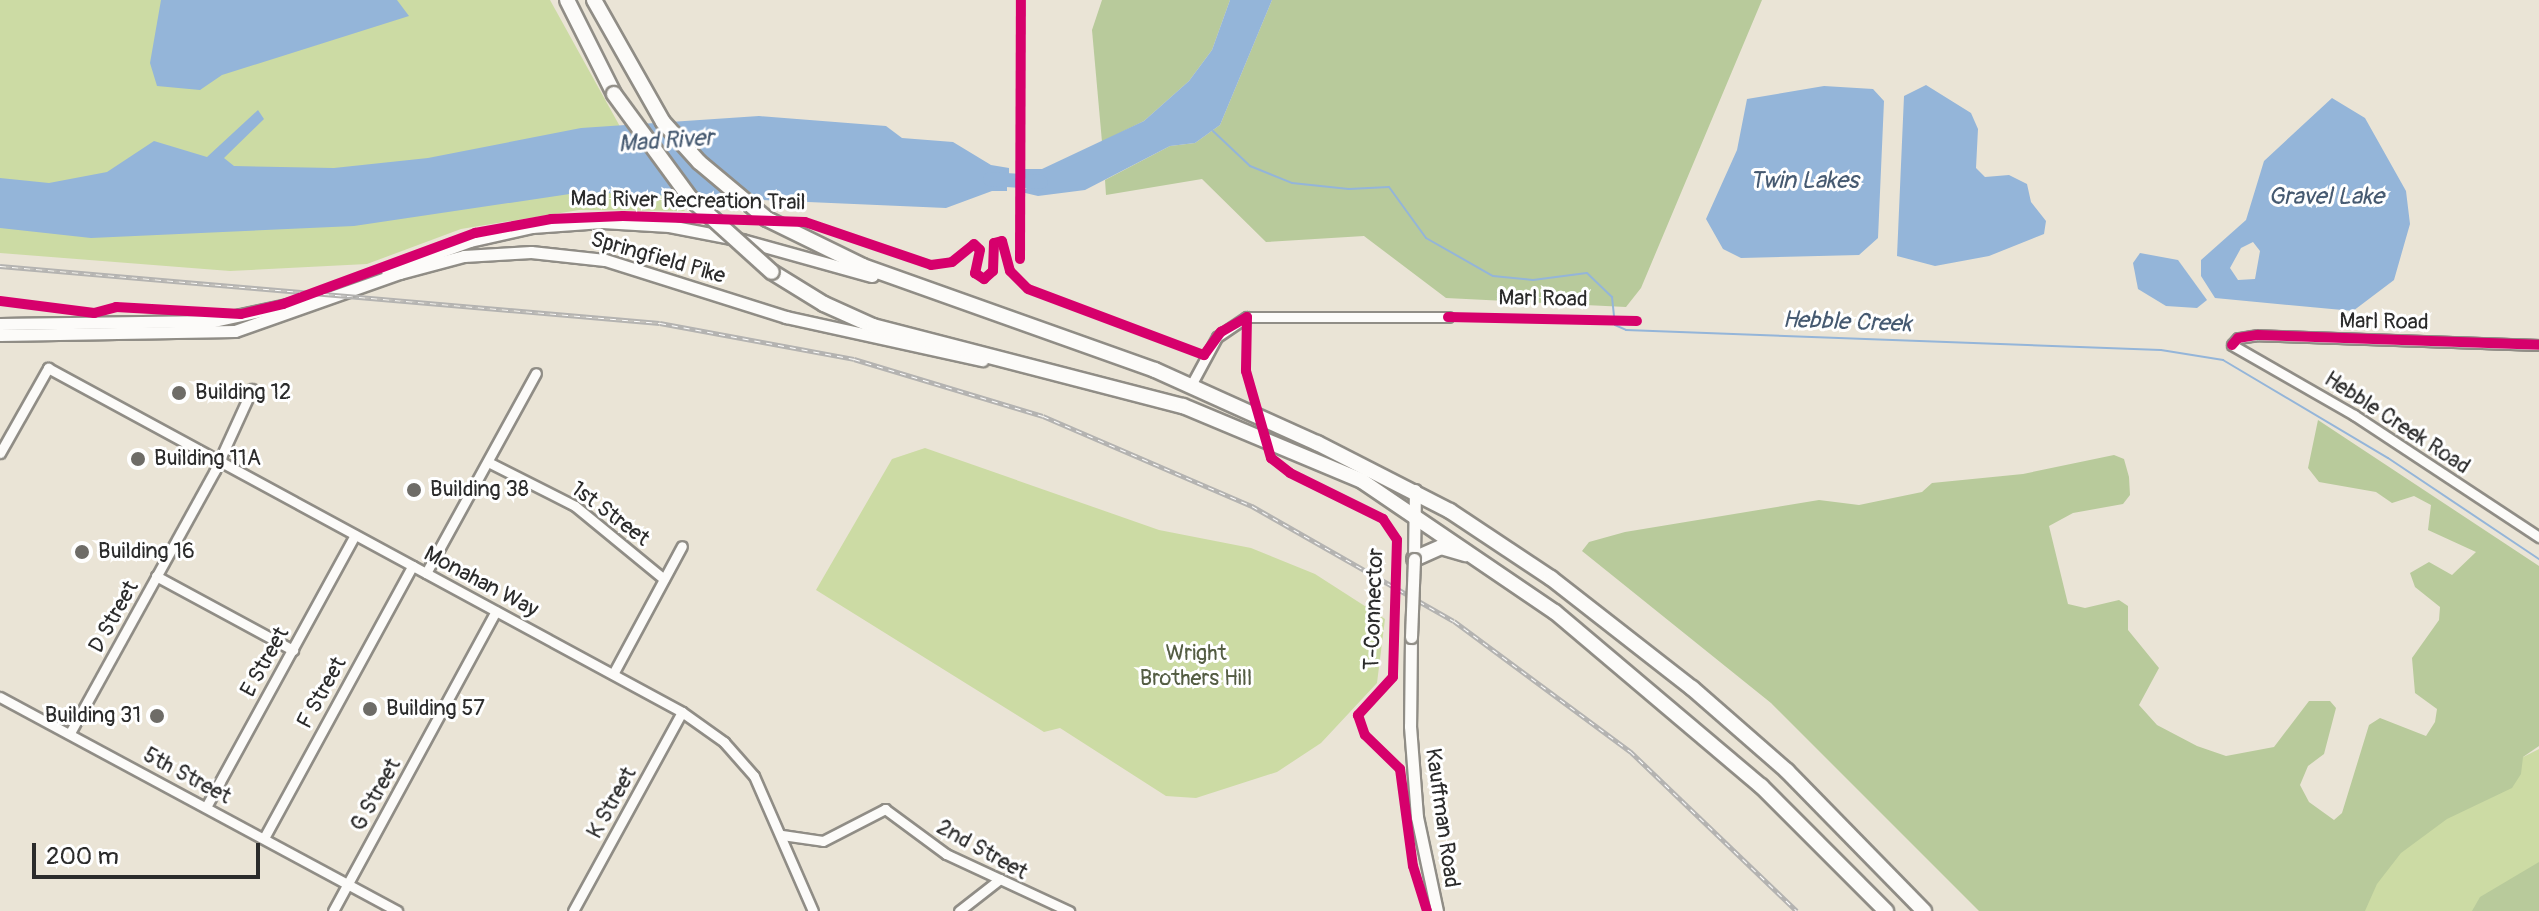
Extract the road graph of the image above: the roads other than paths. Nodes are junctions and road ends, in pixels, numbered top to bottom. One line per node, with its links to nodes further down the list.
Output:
1 (567, 0): 10 (highway, bridge)
2 (594, 0): 5 (highway)
3 (1448, 317): 11 (street)
4 (0, 324): 5 (main road, Springfield Pike)
5 (1053, 331): 11 (highway)
6 (0, 335): 10 (main road, Springfield Pike)
7 (2232, 345): 8 (street, Marl Road); 19 (street, Hebble Creek Road)
8 (2539, 345)
9 (536, 373): 15 (street)
10 (1069, 375): 17 (highway)
11 (1190, 387): 16 (highway)
12 (252, 389): 14 (street, D Street)
13 (0, 453): 14 (street, Monahan Way)
14 (218, 462): 18 (street, Monahan Way); 24 (street, D Street)
15 (488, 462): 23 (street); 25 (street, 1st Street)
16 (1415, 490): 17 (main road, Kauffman Road); 46 (highway)
17 (1417, 515): 21 (main road, Kauffman Road); 27 (highway)
18 (355, 535): 22 (street, Monahan Way); 28 (street, E Street)
19 (2539, 537)
20 (682, 546): 25 (street)
21 (1414, 559): 27 (highway); 44 (main road, Kauffman Road, bridge)
22 (412, 566): 23 (street, Monahan Way); 35 (street, F Street)
23 (426, 573): 26 (street, Monahan Way)
24 (156, 576): 28 (street); 32 (street, D Street)
25 (664, 579): 29 (street)
26 (496, 611): 29 (street, Monahan Way); 37 (street, G Street)
27 (1580, 633): 45 (highway)
28 (293, 650): 33 (street, E Street)
29 (613, 674): 31 (street, Monahan Way)
30 (0, 697): 32 (street, 5th Street)
31 (682, 712): 34 (street, Monahan Way); 40 (street, K Street)
32 (70, 733): 33 (street, 5th Street)
33 (206, 807): 35 (street, 5th Street)
34 (782, 835): 36 (street, 2nd Street); 41 (street, Monahan Way)
35 (264, 838): 37 (street, 5th Street)
36 (1000, 879): 42 (street); 43 (street, 2nd Street)
37 (347, 884): 38 (street, G Street); 39 (street, 5th Street)
38 (333, 911)
39 (397, 911)
40 (573, 911)
41 (813, 911)
42 (959, 911)
43 (1069, 911)
44 (1437, 911)
45 (1886, 911)
46 (1924, 911)

